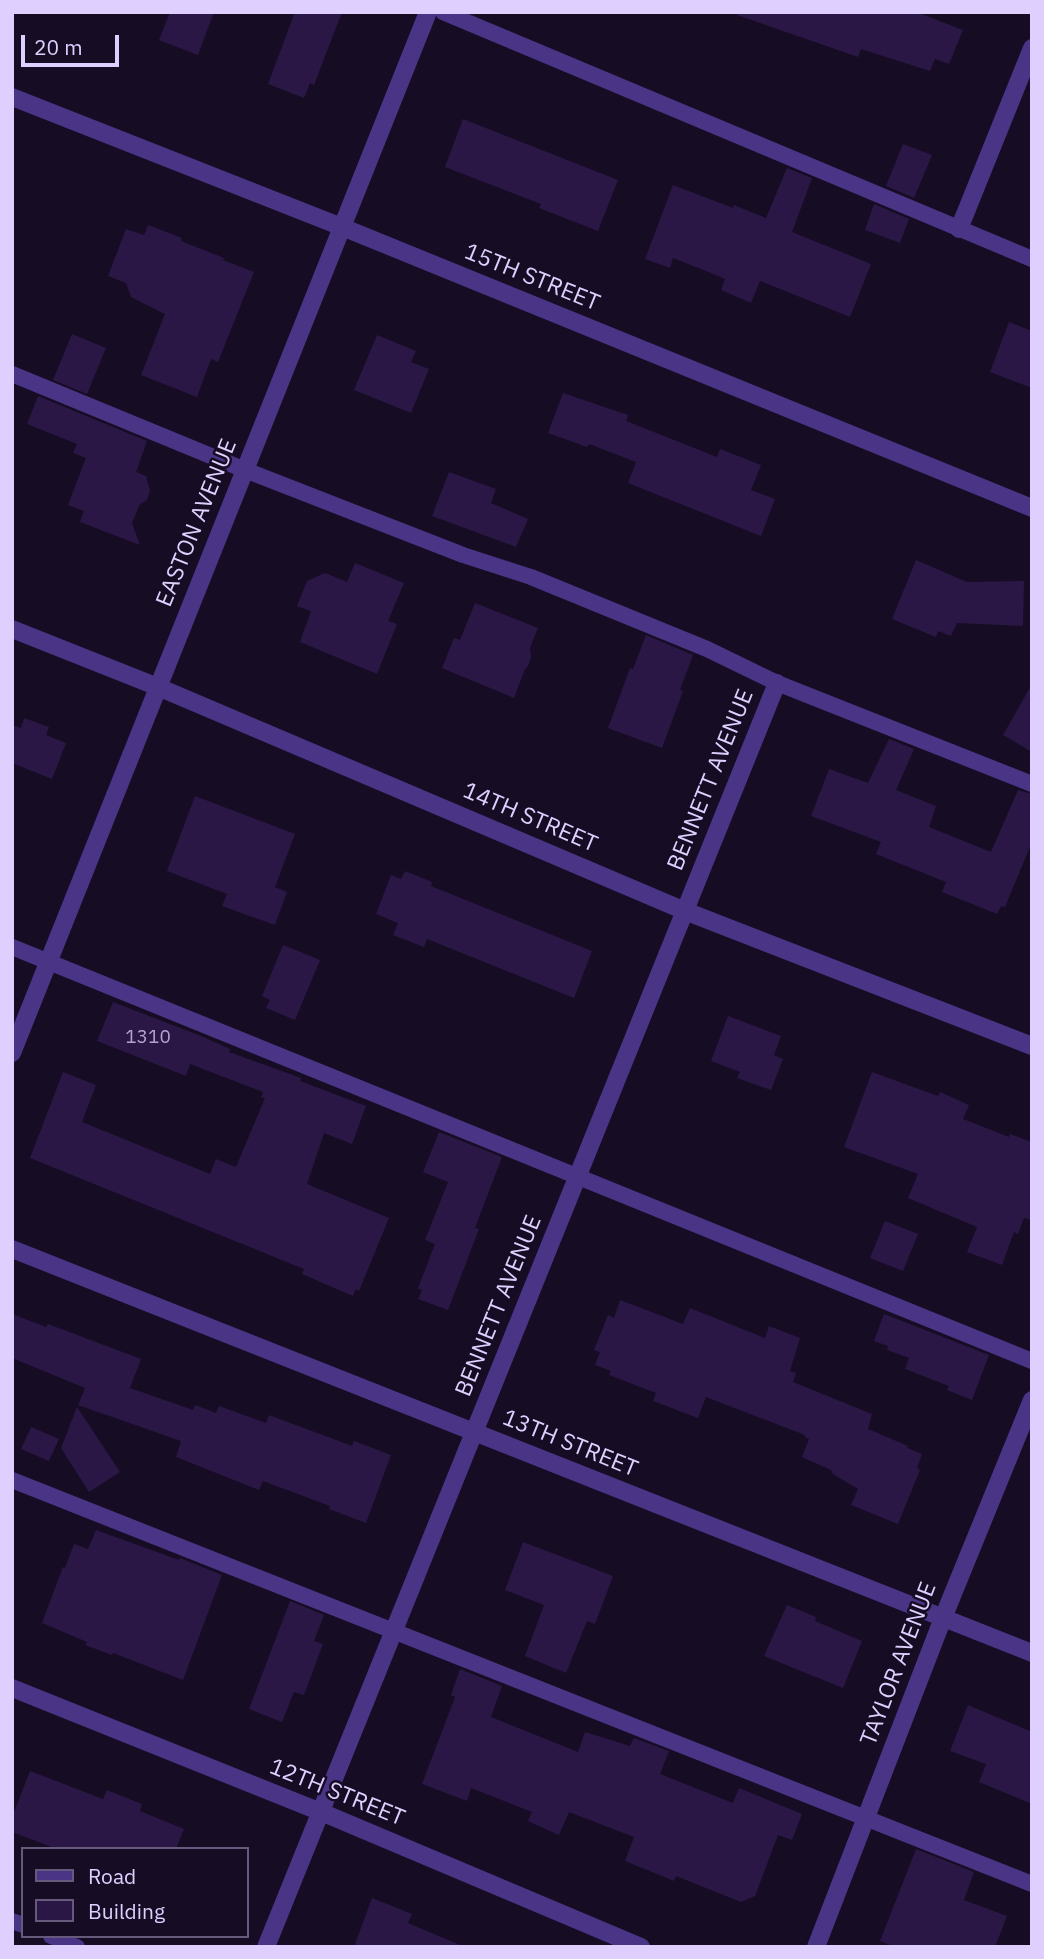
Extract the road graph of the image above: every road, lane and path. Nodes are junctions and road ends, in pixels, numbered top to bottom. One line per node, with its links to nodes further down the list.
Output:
1 (428, 12): 5 (street, EASTON AVENUE)
2 (443, 12): 6 (lane)
3 (1032, 48): 6 (street)
4 (12, 97): 5 (street, 15TH STREET)
5 (342, 227): 9 (street, EASTON AVENUE); 10 (street, 15TH STREET)
6 (959, 229): 7 (lane)
7 (1032, 259)
8 (12, 374): 9 (lane)
9 (245, 470): 12 (lane); 13 (street, EASTON AVENUE)
10 (1032, 508)
11 (12, 629): 13 (street, 14TH STREET)
12 (777, 683): 14 (lane); 15 (street, BENNETT AVENUE)
13 (158, 687): 15 (street, 14TH STREET); 17 (street, EASTON AVENUE)
14 (1032, 785)
15 (685, 911): 18 (street, 14TH STREET); 20 (street, BENNETT AVENUE)
16 (12, 947): 17 (lane)
17 (48, 962): 19 (street, EASTON AVENUE); 20 (lane)
18 (1032, 1046)
19 (12, 1053)
20 (578, 1177): 22 (lane); 24 (street, BENNETT AVENUE)
21 (12, 1249): 24 (street, 13TH STREET)
22 (1032, 1361)
23 (1032, 1400): 26 (street, TAYLOR AVENUE)
24 (474, 1433): 26 (street, 13TH STREET); 27 (street, BENNETT AVENUE)
25 (12, 1480): 27 (lane)
26 (943, 1618): 28 (street, 13TH STREET); 31 (street, TAYLOR AVENUE)
27 (393, 1633): 30 (street, BENNETT AVENUE); 31 (lane)
28 (1032, 1653)
29 (12, 1688): 30 (street, 12TH STREET)
30 (321, 1812): 35 (street, BENNETT AVENUE); 36 (street, 12TH STREET)
31 (866, 1818): 32 (lane); 37 (street, TAYLOR AVENUE)
32 (1032, 1884)
33 (56, 1938): 34 (lane)
34 (77, 1947)
35 (266, 1947)
36 (641, 1947)
37 (816, 1947)

